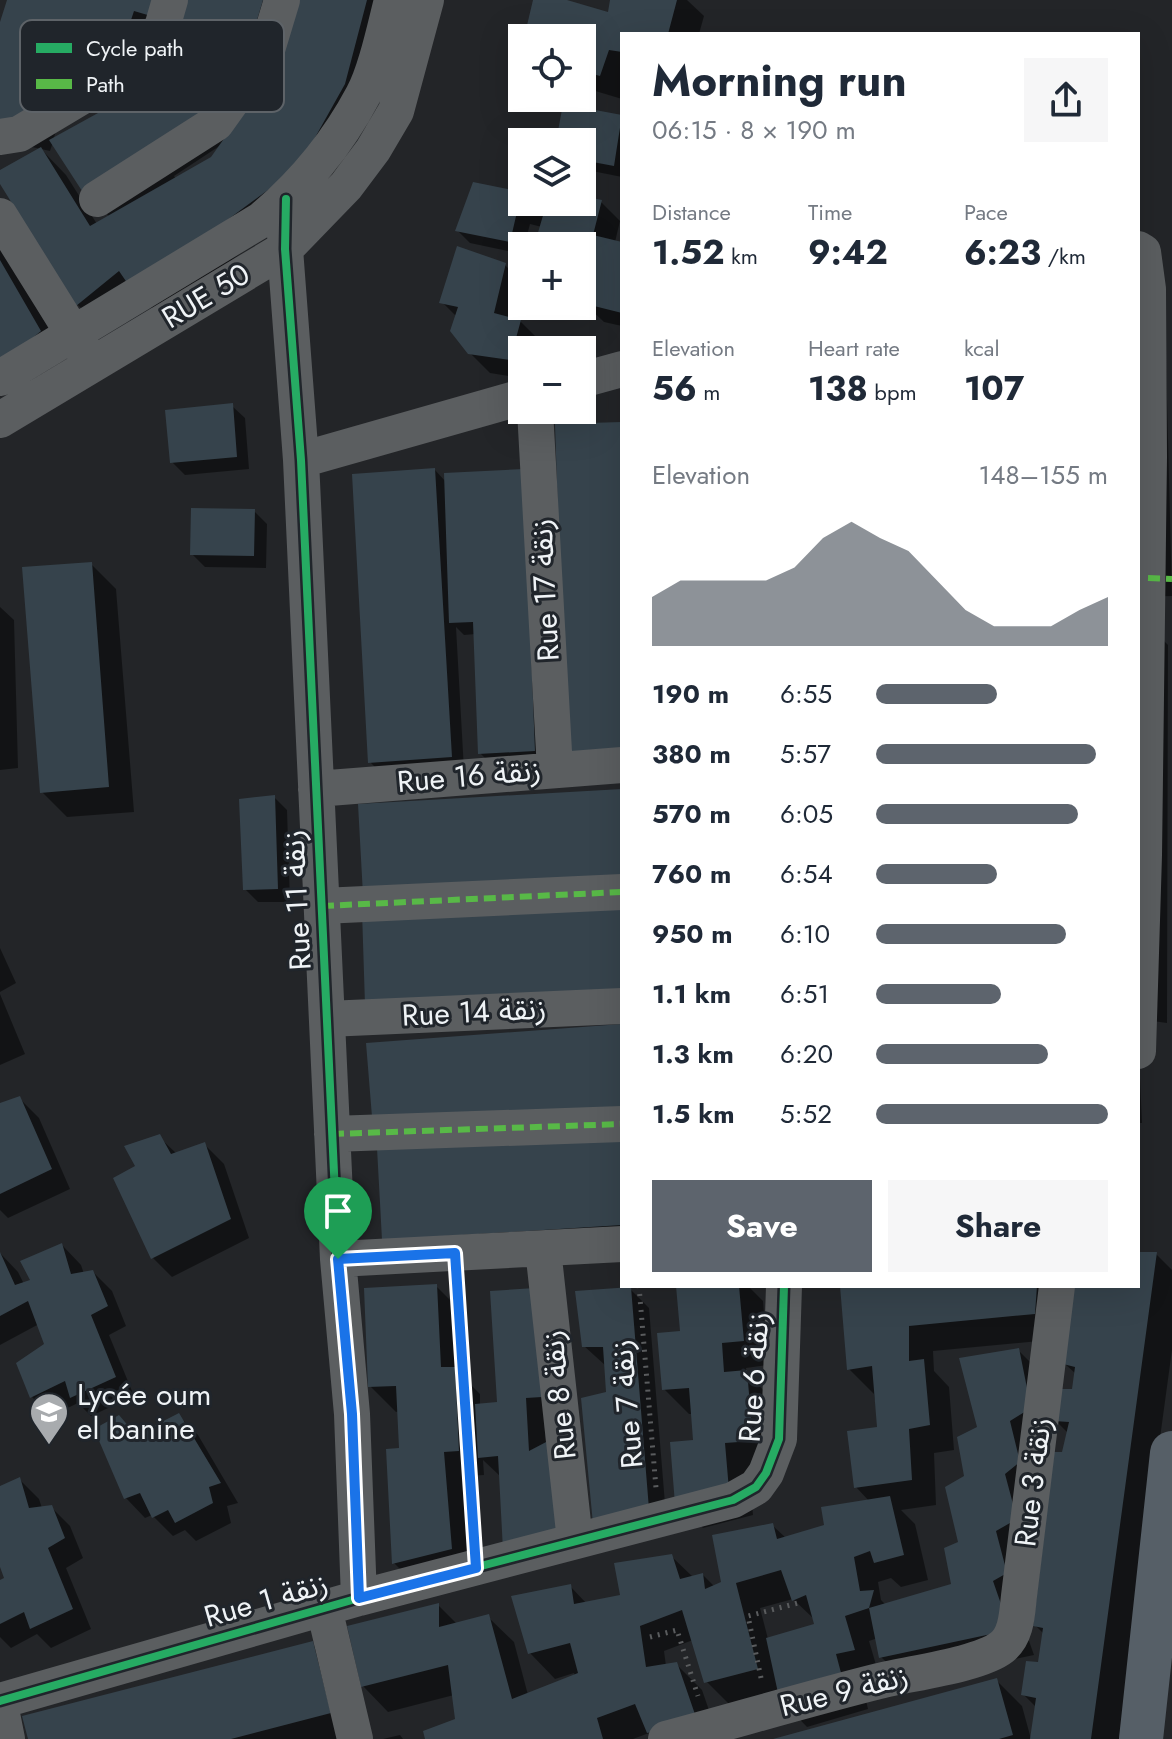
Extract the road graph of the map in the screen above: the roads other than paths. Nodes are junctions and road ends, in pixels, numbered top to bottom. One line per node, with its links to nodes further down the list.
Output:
1 (170, 0): 5 (street)
2 (282, 0): 6 (street)
3 (392, 0): 11 (street, RUE 50)
4 (426, 0): 13 (street, RUE 50)
5 (164, 20)
6 (276, 20)
7 (56, 112): 9 (street)
8 (224, 112): 10 (street)
9 (0, 137)
10 (97, 199)
11 (286, 199): 13 (street, Rue 11 زنقة); 15 (street, RUE 50)
12 (0, 216): 15 (street)
13 (285, 249): 15 (street, RUE 50); 22 (street, Rue 11 زنقة)
14 (1140, 250): 23 (street)
15 (82, 349): 18 (street, RUE 50); 20 (street, RUE 50)
16 (620, 370): 17 (street)
17 (596, 376)
18 (0, 378)
19 (508, 401): 22 (street)
20 (0, 420)
21 (536, 424): 25 (street, Rue 17 زنقة)
22 (301, 460): 26 (street, Rue 11 زنقة)
23 (1143, 578): 28 (street)
24 (620, 765): 25 (street, Rue 16 زنقة)
25 (555, 770): 26 (street, Rue 16 زنقة)
26 (316, 789): 29 (street, Rue 11 زنقة)
27 (620, 892): 29 (street)
28 (1140, 900)
29 (322, 906): 31 (street, Rue 11 زنقة)
30 (620, 1006): 31 (street, Rue 14 زنقة)
31 (327, 1019): 33 (street, Rue 11 زنقة)
32 (620, 1124): 33 (street)
33 (332, 1134): 36 (street, Rue 11 زنقة)
34 (620, 1244): 35 (street)
35 (543, 1249): 36 (street); 41 (street, Rue 8 زنقة)
36 (338, 1259): 42 (street, Rue 11 زنقة)
37 (784, 1288): 40 (street, Rue 6 زنقة)
38 (1057, 1288): 44 (street, Rue 3 زنقة)
39 (1172, 1453): 49 (highway)
40 (733, 1500): 41 (street, Rue 1 زنقة)
41 (575, 1541): 42 (street, Rue 1 زنقة)
42 (359, 1598): 43 (street, Rue 1 زنقة)
43 (324, 1608): 45 (street, Rue 1 زنقة); 47 (street)
44 (977, 1658): 48 (street, Rue 9 زنقة)
45 (0, 1702): 46 (street)
46 (7, 1739)
47 (355, 1739)
48 (666, 1739)
49 (1141, 1739)

